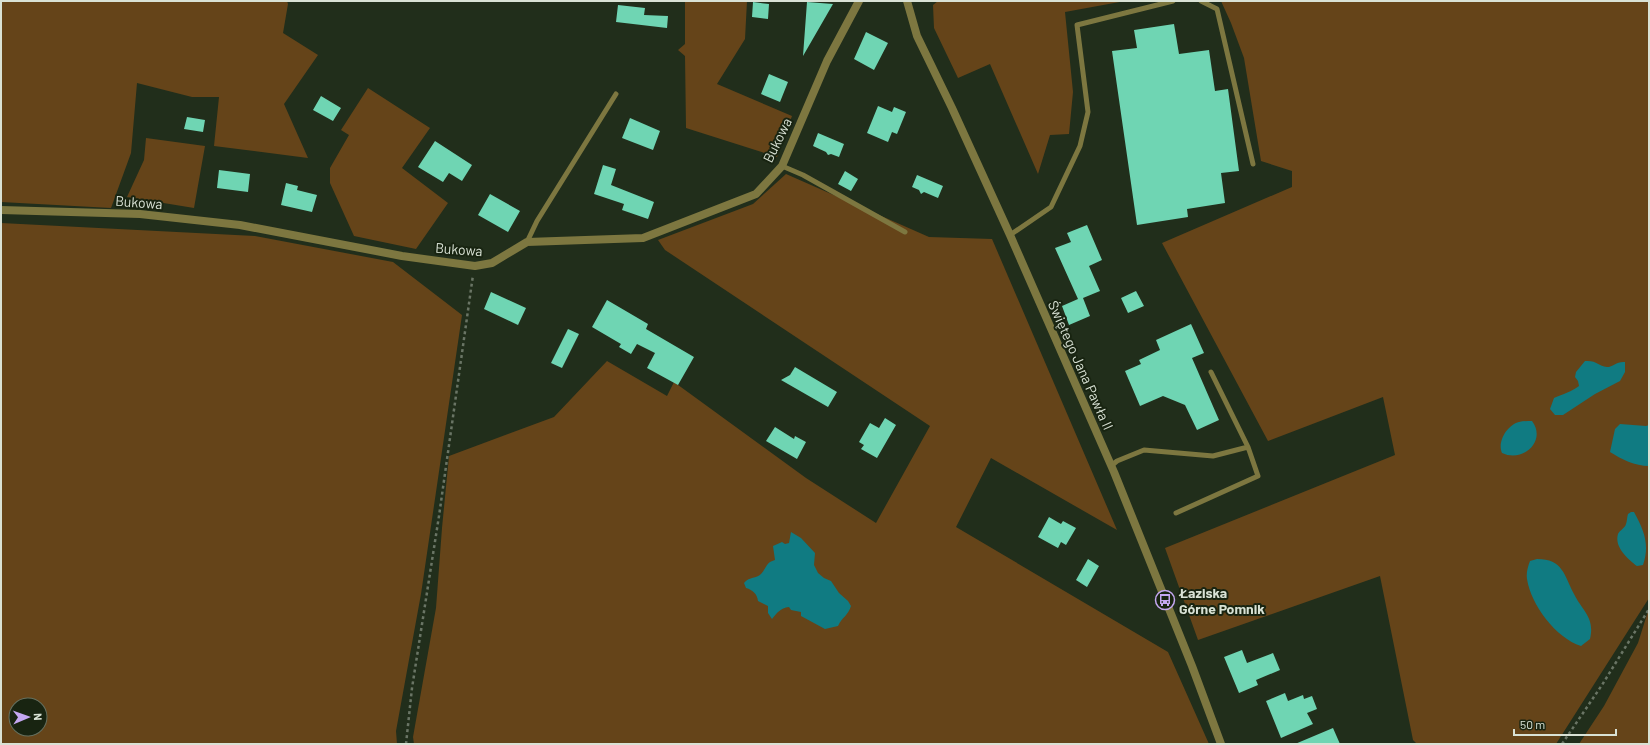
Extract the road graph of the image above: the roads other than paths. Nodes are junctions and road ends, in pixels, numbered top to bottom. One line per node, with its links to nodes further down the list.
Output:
1 (859, 1): 7 (street, Bukowa)
2 (906, 1): 10 (street, Świętego Jana Pawła II)
3 (1173, 1): 10 (lane)
4 (1200, 1): 6 (lane)
5 (616, 94): 11 (lane)
6 (1253, 164)
7 (782, 166): 9 (lane); 11 (street, Bukowa)
8 (1, 210): 11 (street, Bukowa)
9 (905, 232)
10 (1010, 235): 14 (street, Świętego Jana Pawła II)
11 (527, 242)
12 (1211, 372): 13 (lane)
13 (1248, 447): 14 (lane); 15 (lane)
14 (1111, 466): 16 (street, Świętego Jana Pawła II)
15 (1176, 513)
16 (1221, 744)

